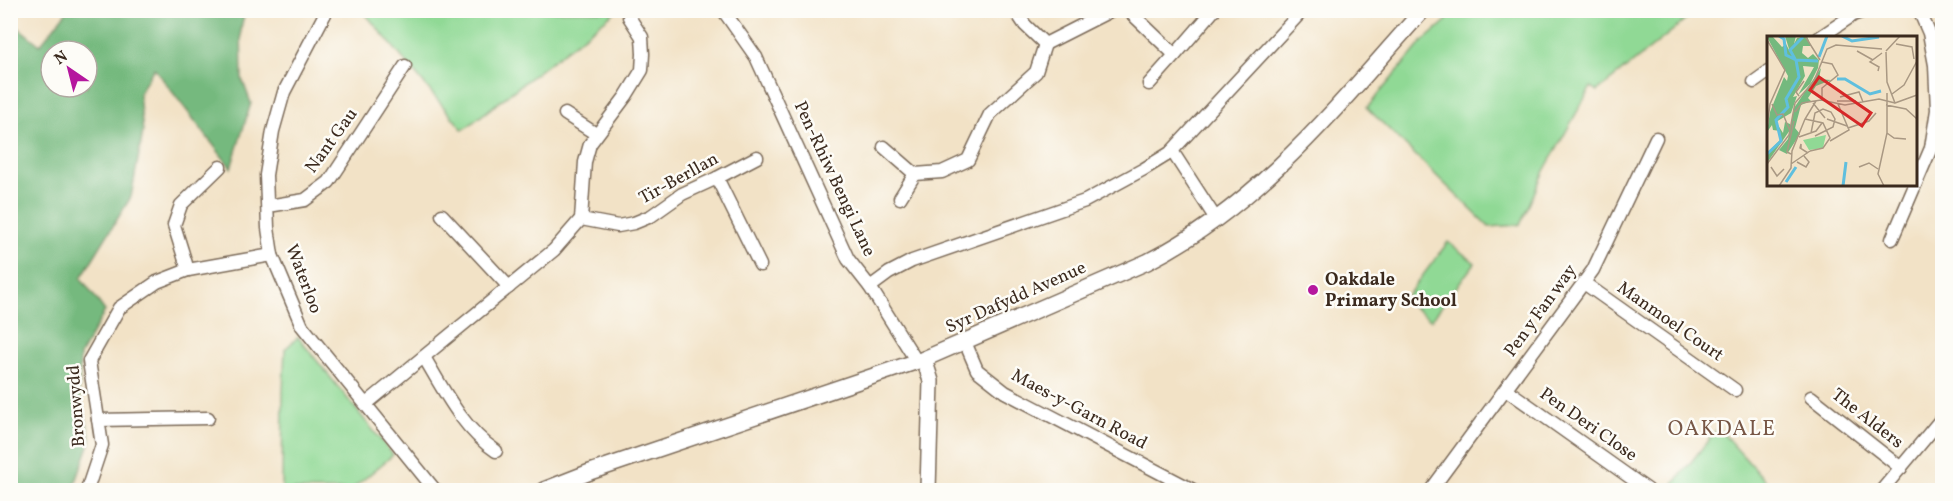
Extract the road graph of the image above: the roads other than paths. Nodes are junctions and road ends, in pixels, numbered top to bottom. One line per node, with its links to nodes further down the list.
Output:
1 (327, 10): 31 (street, Waterloo)
2 (723, 10): 41 (street, Pen-Rhiw Bengi Lane)
3 (1015, 10): 13 (street)
4 (1112, 10): 13 (street)
5 (1128, 10): 14 (street)
6 (1214, 10): 14 (street)
7 (1304, 10): 23 (street)
8 (1423, 10): 34 (street, Syr Dafydd Avenue)
9 (1867, 10): 12 (street)
10 (1919, 10): 28 (street)
11 (629, 17): 20 (street)
12 (1822, 36)
13 (1046, 44): 26 (street)
14 (1174, 55): 18 (street)
15 (405, 66): 31 (street, Nant Gau)
16 (1767, 73): 17 (street)
17 (1754, 82)
18 (1149, 84)
19 (565, 114): 20 (street)
20 (596, 134): 33 (street)
21 (1656, 138): 39 (street, Pen y Fan way)
22 (884, 147): 26 (street)
23 (1172, 151): 34 (street); 41 (street)
24 (757, 157): 27 (street, Tir-Berllan)
25 (220, 167): 38 (street)
26 (915, 174): 30 (street)
27 (717, 178): 33 (street, Tir-Berllan); 37 (street)
28 (1917, 180)
29 (1915, 186): 35 (street)
30 (900, 198)
31 (268, 206): 36 (street, Waterloo)
32 (442, 215): 40 (street)
33 (581, 219): 40 (street)
34 (1216, 219): 42 (street, Syr Dafydd Avenue)
35 (1892, 238)
36 (272, 255): 38 (street, Bronwydd); 48 (street, Waterloo)
37 (760, 266)
38 (188, 270): 51 (street, Bronwydd)
39 (1584, 283): 45 (street, Pen y Fan way); 46 (street, Manmoel Court)
40 (509, 287): 43 (street)
41 (870, 287): 44 (street, Pen-Rhiw Bengi Lane)
42 (965, 342): 44 (street, Syr Dafydd Avenue); 58 (street, Maes-y-Garn Road)
43 (424, 357): 48 (street); 52 (street)
44 (921, 360): 56 (street, Syr Dafydd Avenue); 57 (street)
45 (1507, 390): 59 (street, Pen y Fan way); 60 (street, Pen Deri Close)
46 (1735, 390)
47 (1810, 397): 53 (street, The Alders)
48 (366, 404): 55 (street, Waterloo)
49 (1942, 417): 53 (street)
50 (208, 418): 51 (street)
51 (98, 420): 54 (street, Bronwydd)
52 (496, 451)
53 (1901, 468): 61 (street)
54 (87, 490)
55 (435, 490)
56 (544, 490)
57 (928, 490)
58 (1189, 490)
59 (1431, 490)
60 (1648, 490)
61 (1882, 490)

